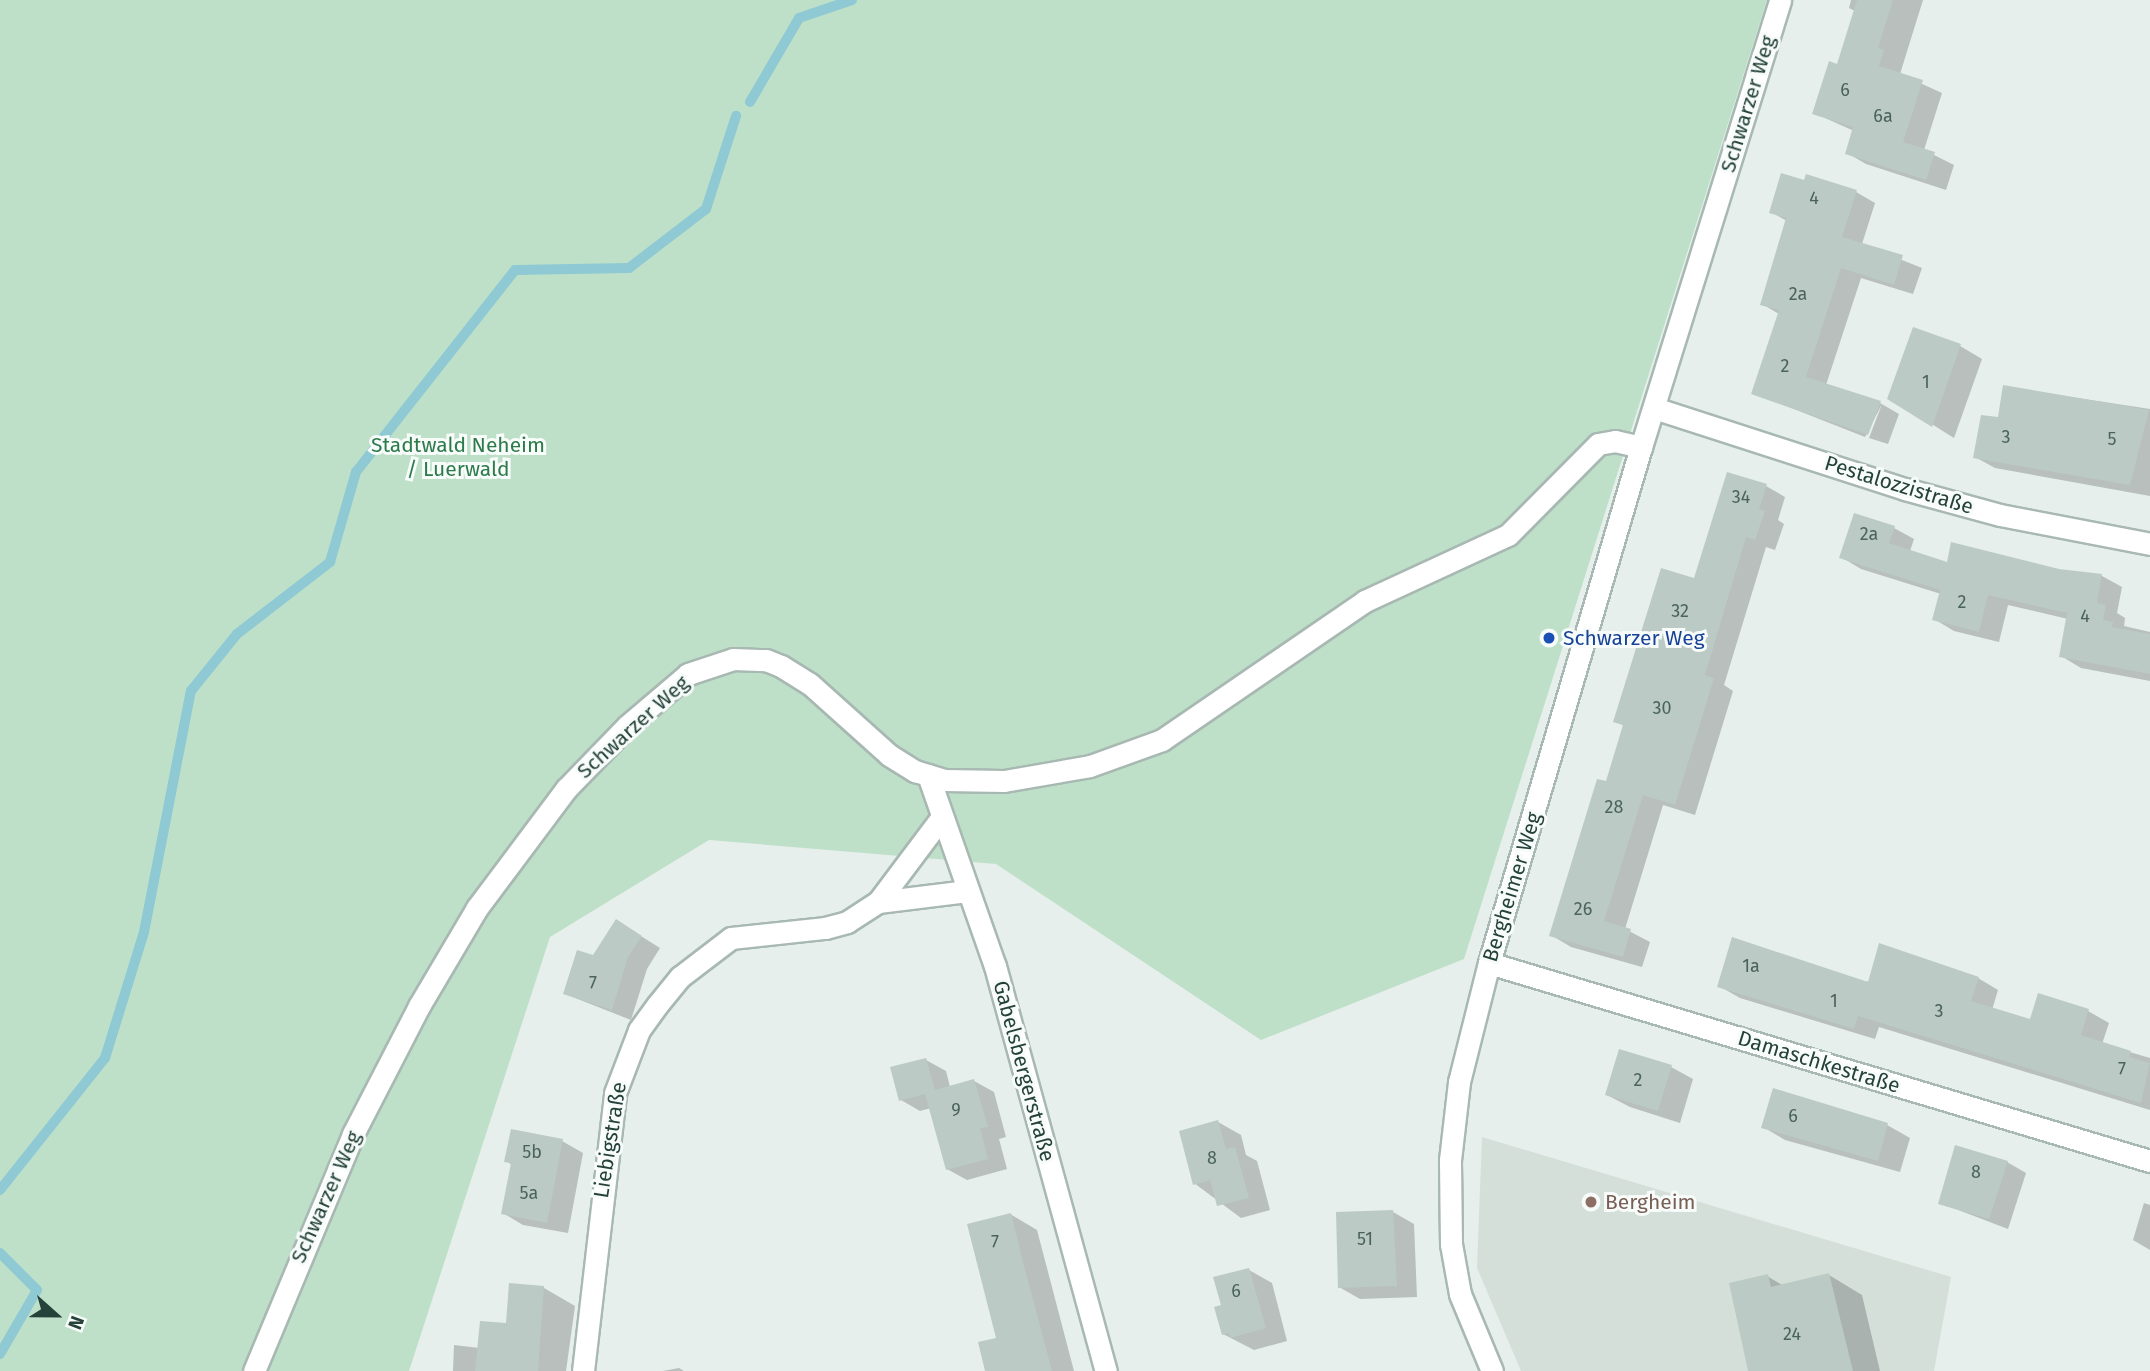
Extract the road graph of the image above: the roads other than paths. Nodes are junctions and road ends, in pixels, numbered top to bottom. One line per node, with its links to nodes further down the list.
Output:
1 (1780, 0): 2 (street, Schwarzer Weg)
2 (1654, 408): 3 (street, Bergheimer Weg); 4 (street, Pestalozzistraße)
3 (1641, 447): 5 (street, Schwarzer Weg); 9 (street, Bergheimer Weg)
4 (2150, 544)
5 (928, 775): 6 (street, Gabelsbergerstraße); 11 (street, Schwarzer Weg)
6 (942, 818): 7 (street, Gabelsbergerstraße); 8 (street, Liebigstraße)
7 (967, 891): 8 (street, Liebigstraße); 13 (street, Gabelsbergerstraße)
8 (878, 902): 12 (street, Liebigstraße)
9 (1489, 964): 10 (street, Damaschkestraße); 14 (street, Bergheimer Weg)
10 (2150, 1161)
11 (254, 1371)
12 (583, 1371)
13 (1107, 1371)
14 (1492, 1371)

